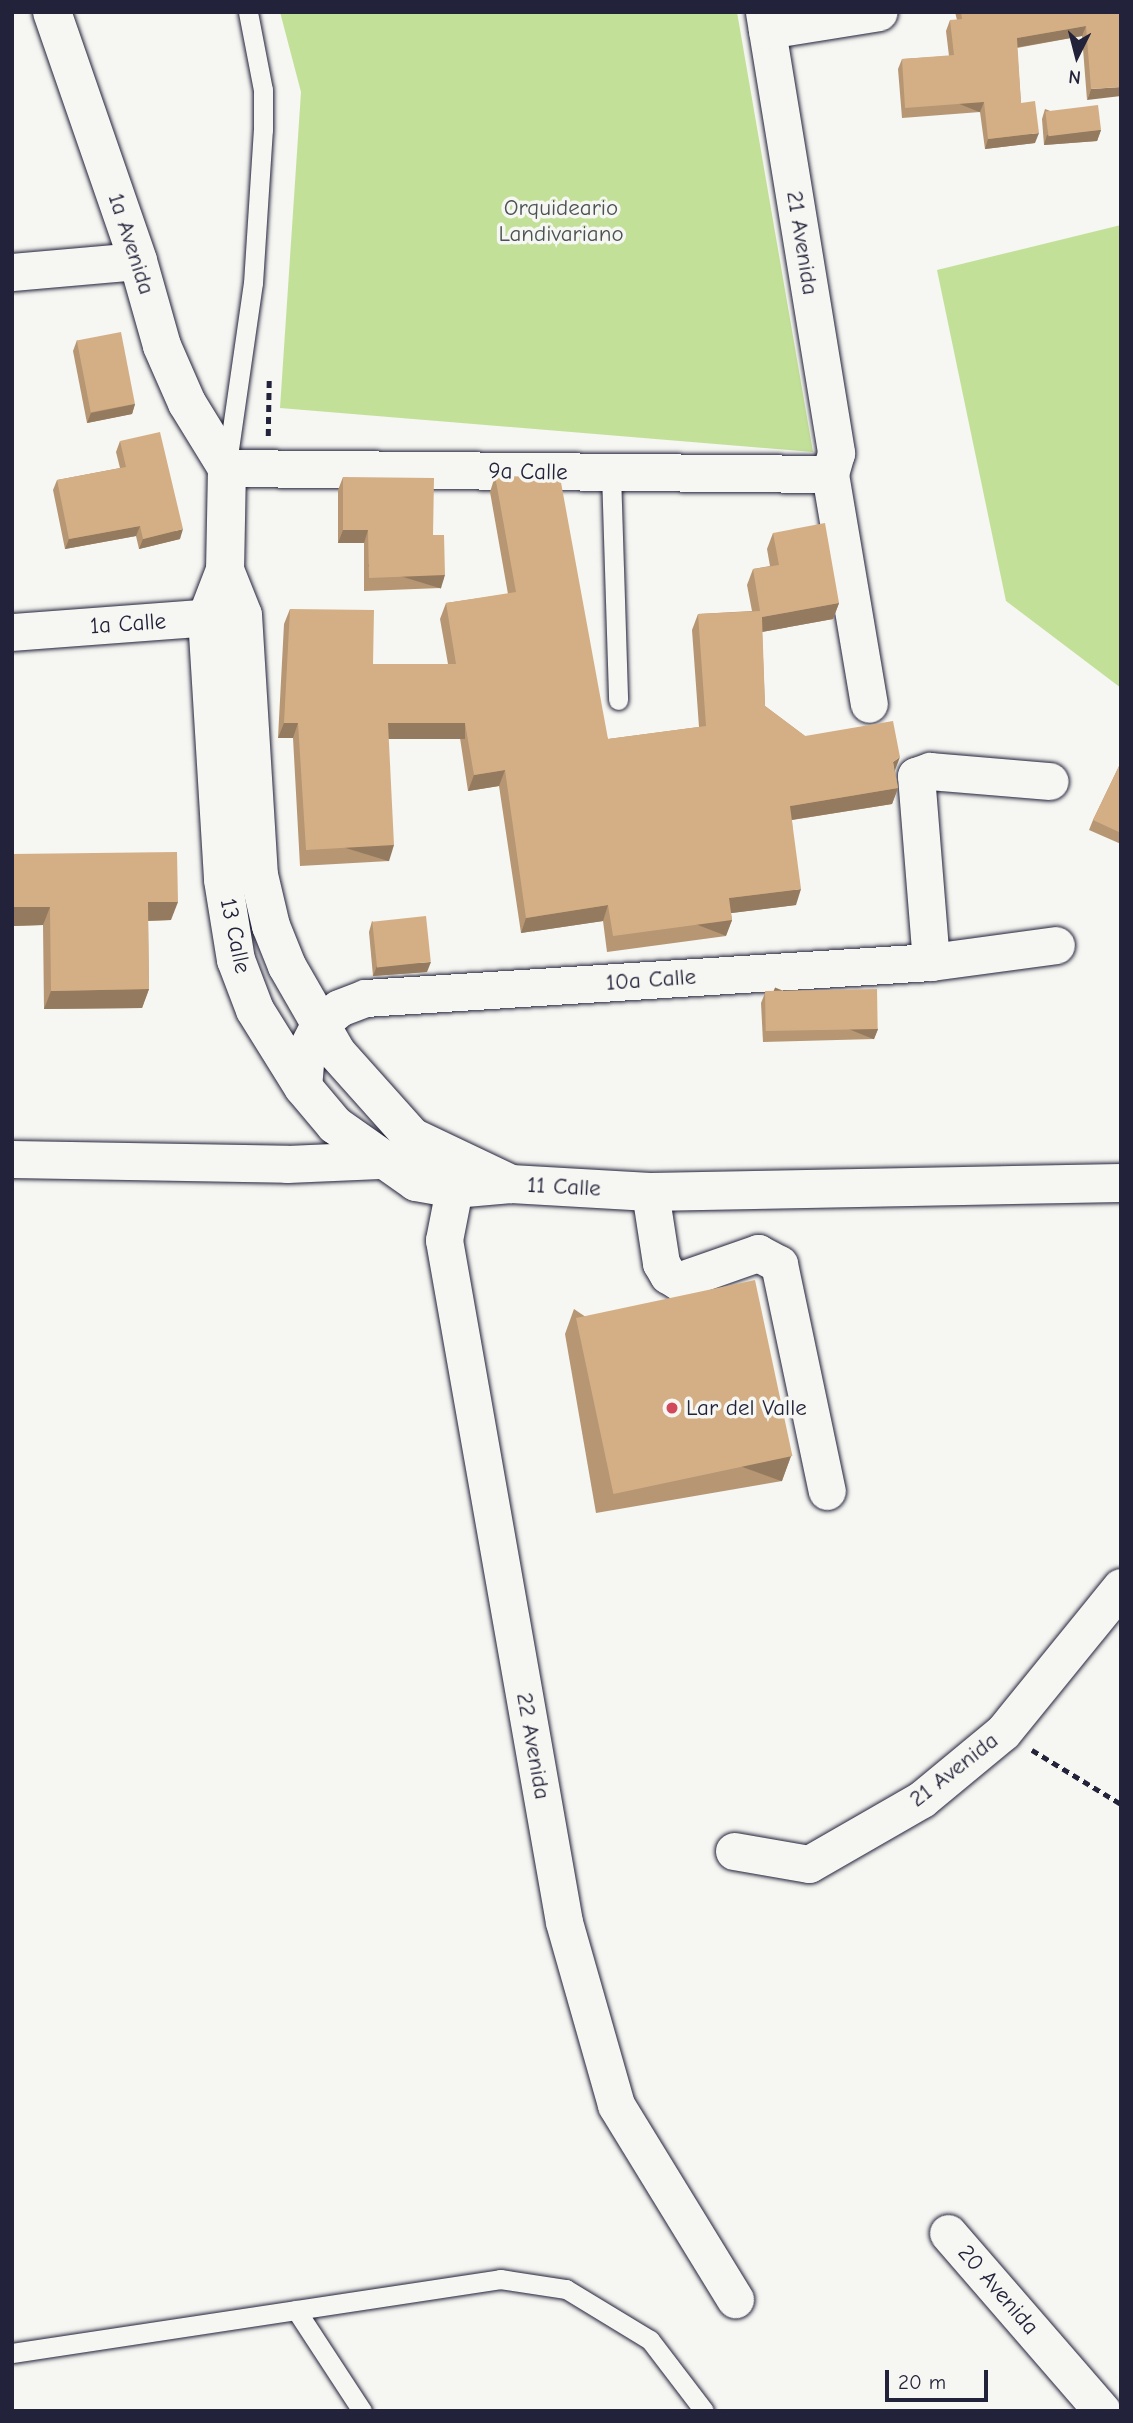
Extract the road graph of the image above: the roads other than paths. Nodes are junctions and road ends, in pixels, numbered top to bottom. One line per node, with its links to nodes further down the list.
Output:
1 (52, 12): 5 (street, 1a Avenida)
2 (248, 12): 7 (lane)
3 (879, 12): 4 (street)
4 (765, 21): 9 (street, 21 Avenida)
5 (138, 261): 6 (street); 7 (street, 1a Avenida)
6 (12, 272)
7 (227, 468): 8 (street, 9a Calle); 10 (street, 13 Calle)
8 (611, 473): 9 (street, 9a Calle); 12 (lane)
9 (830, 474): 13 (street, 21 Avenida)
10 (225, 616): 11 (street, 1a Calle); 17 (street, 13 Calle); 18 (street, 13 Calle)
11 (12, 632)
12 (618, 700)
13 (869, 704)
14 (1050, 781): 16 (street)
15 (1056, 945): 16 (street, 10a Calle)
16 (931, 962): 17 (street, 10a Calle)
17 (319, 1025): 18 (street); 21 (street, 13 Calle)
18 (303, 1087): 20 (street, 13 Calle)
19 (12, 1158): 20 (street)
20 (387, 1161): 21 (street, 13 Calle)
21 (452, 1173): 23 (street, 11 Calle); 28 (street, 22 Avenida)
22 (1121, 1183): 23 (street, 11 Calle)
23 (650, 1192): 24 (street)
24 (827, 1491)
25 (1121, 1587): 26 (street, 21 Avenida)
26 (734, 1851)
27 (948, 2233): 33 (street, 20 Avenida)
28 (735, 2299)
29 (296, 2310): 30 (lane); 31 (lane); 32 (lane)
30 (12, 2353)
31 (362, 2411)
32 (704, 2411)
33 (1102, 2411)

